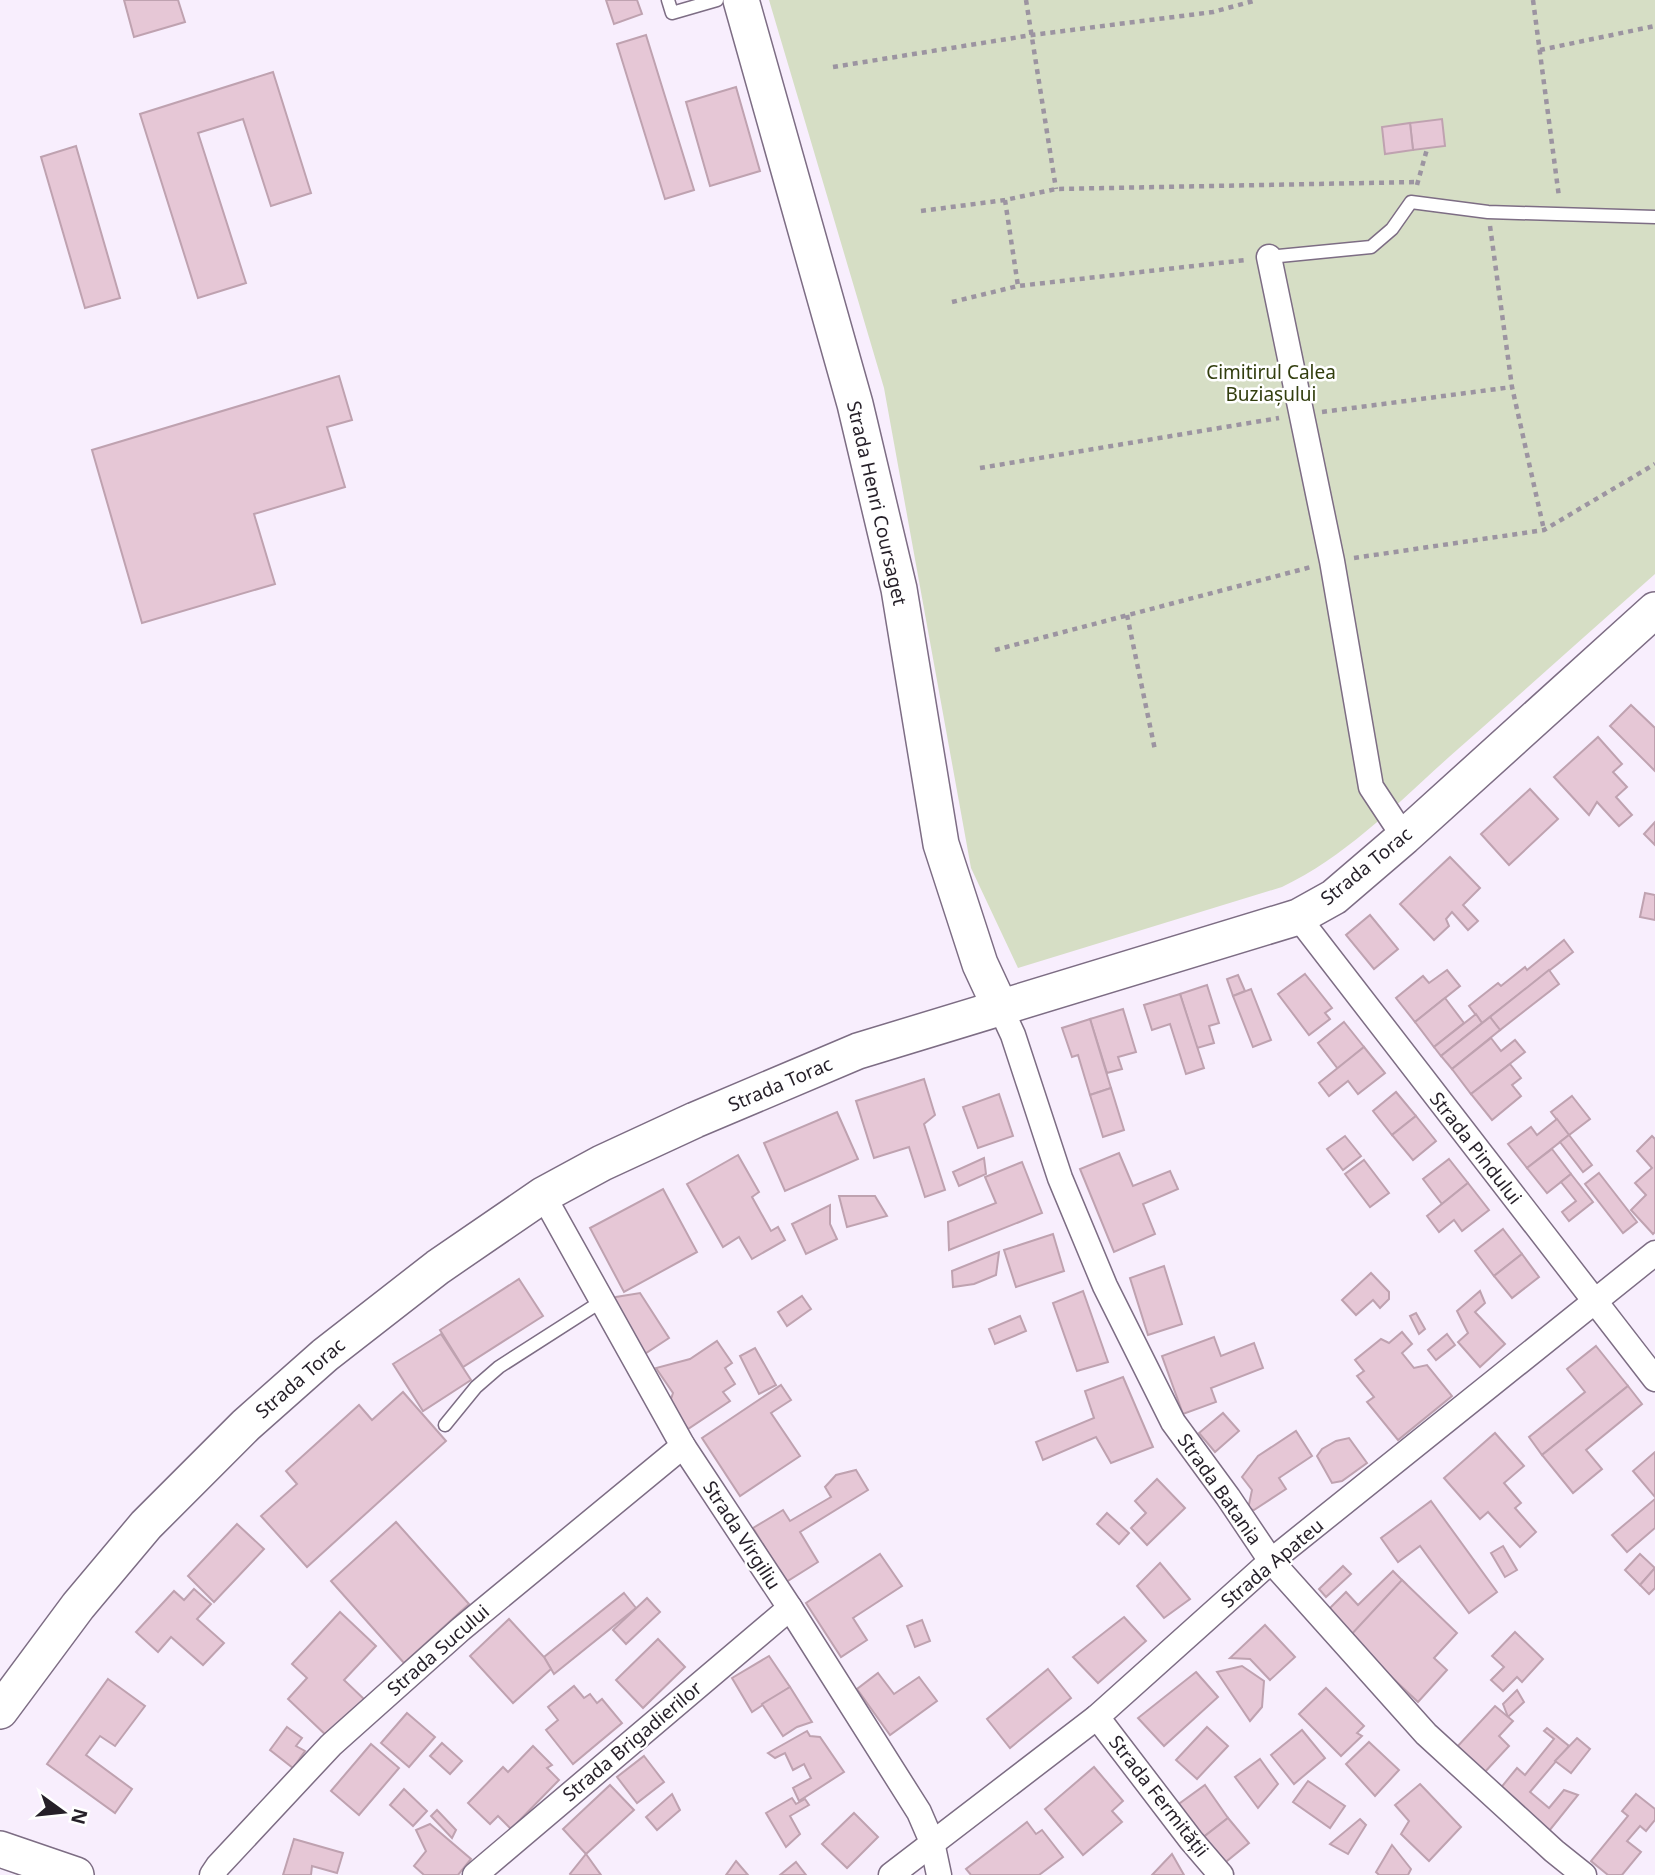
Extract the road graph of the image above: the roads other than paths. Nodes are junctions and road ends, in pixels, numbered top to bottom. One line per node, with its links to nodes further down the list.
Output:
1 (668, 0): 2 (lane)
2 (717, 0)
3 (741, 0): 9 (street, Strada Henri Coursaget)
4 (1655, 217): 5 (lane)
5 (1269, 257): 7 (street)
6 (1655, 610): 7 (street, Strada Torac)
7 (1405, 836): 8 (street, Strada Torac)
8 (1298, 917): 9 (street, Strada Torac); 13 (street, Strada Pindului)
9 (1000, 1007): 10 (street, Strada Torac); 17 (street, Strada Batania)
10 (543, 1195): 12 (street, Strada Virgiliu); 19 (street, Strada Torac)
11 (1655, 1253): 13 (street, Strada Apateu)
12 (602, 1301): 15 (lane); 16 (street, Strada Virgiliu)
13 (1594, 1301): 14 (street, Strada Pindului); 17 (street, Strada Apateu)
14 (1655, 1379)
15 (445, 1425)
16 (683, 1446): 18 (street, Strada Virgiliu); 24 (street, Strada Sucului)
17 (1271, 1561): 20 (street, Strada Apateu); 29 (street, Strada Batania)
18 (790, 1608): 21 (street, Strada Virgiliu); 25 (street, Strada Brigadierilor)
19 (0, 1711)
20 (1097, 1717): 21 (street, Strada Apateu); 28 (street, Strada Fermității)
21 (932, 1842): 26 (street, Strada Apateu); 27 (street, Strada Virgiliu)
22 (0, 1849): 23 (street)
23 (68, 1874)
24 (212, 1875)
25 (475, 1875)
26 (891, 1875)
27 (939, 1875)
28 (1221, 1875)
29 (1584, 1875)

